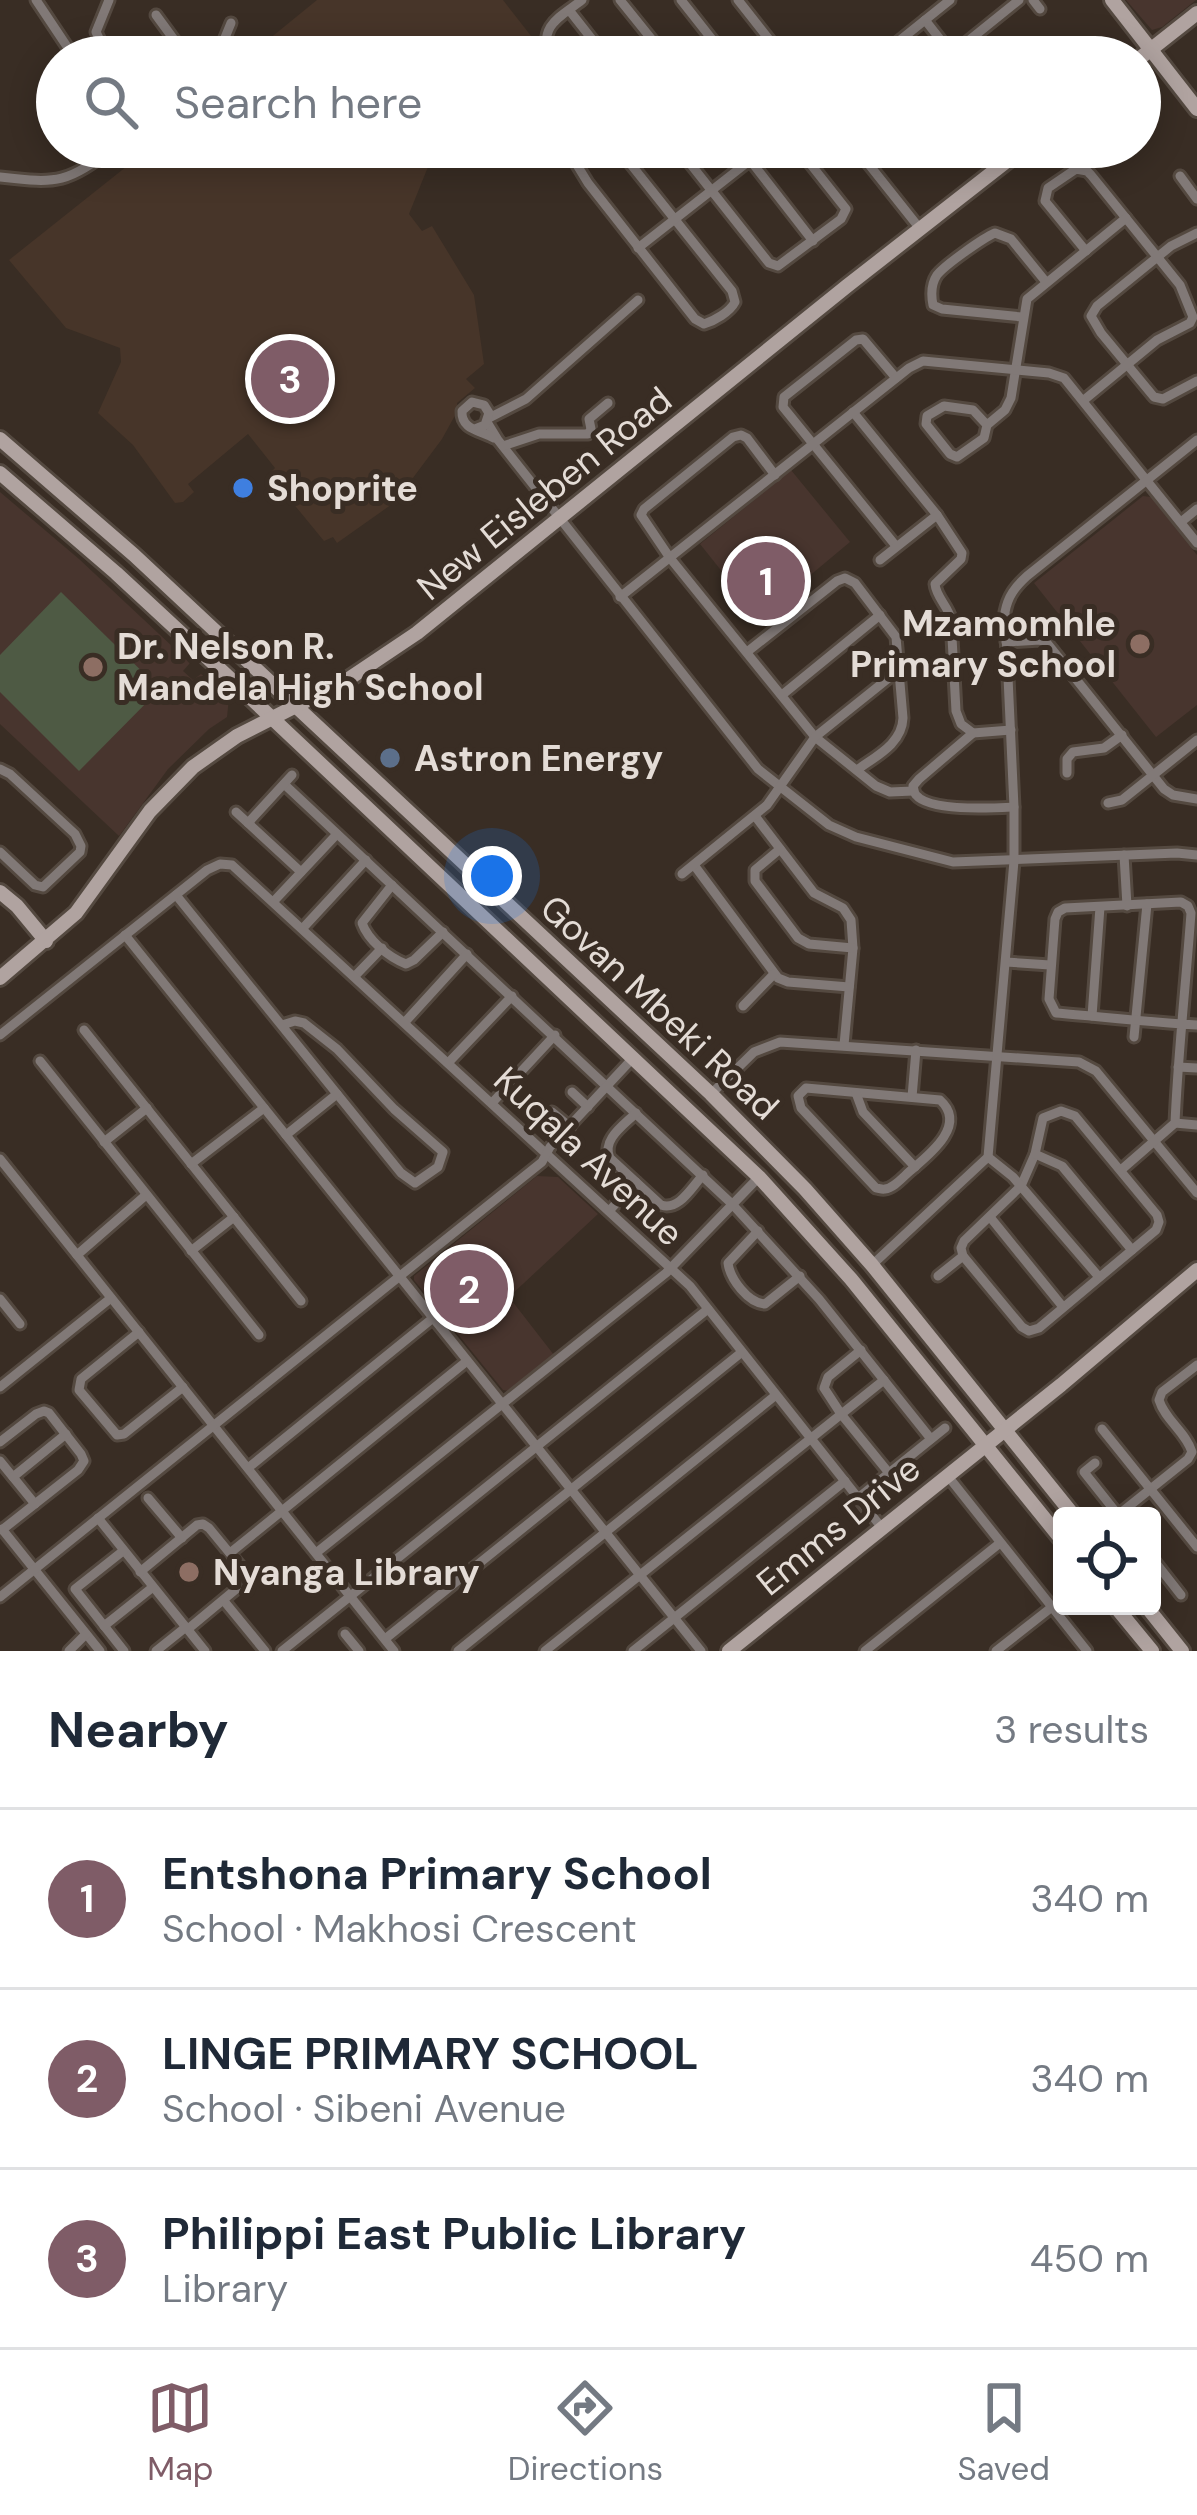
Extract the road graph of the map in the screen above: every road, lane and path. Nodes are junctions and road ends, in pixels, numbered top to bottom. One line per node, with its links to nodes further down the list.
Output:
1 (36, 0): 15 (street)
2 (109, 0): 16 (street)
3 (582, 0): 10 (street)
4 (620, 0): 21 (street)
5 (681, 0): 22 (street)
6 (738, 0): 23 (street)
7 (950, 0): 13 (street)
8 (1019, 0): 26 (street)
9 (1112, 0): 27 (main road)
10 (569, 10): 19 (street); 20 (street)
11 (1197, 13): 28 (main road)
12 (157, 15): 17 (street)
13 (925, 20): 24 (street); 25 (street)
14 (231, 23): 18 (street)
15 (60, 36)
16 (97, 36)
17 (172, 36)
18 (226, 36)
19 (545, 36)
20 (589, 36)
21 (649, 36)
22 (709, 36)
23 (766, 36)
24 (909, 36)
25 (937, 36)
26 (977, 36)
27 (1135, 36)
28 (1161, 42)
29 (1161, 70): 30 (main road)
30 (1197, 109)
31 (82, 168): 41 (street)
32 (579, 168): 49 (street)
33 (634, 168): 45 (street)
34 (696, 168): 42 (street)
35 (740, 168): 42 (street)
36 (756, 168): 48 (street)
37 (814, 168): 48 (street)
38 (872, 168): 46 (street)
39 (999, 168): 46 (main road, New Eisleben Road)
40 (1180, 176): 43 (street)
41 (0, 177)
42 (712, 190): 45 (street); 48 (street)
43 (1197, 199)
44 (1126, 218): 50 (street); 50 (street); 51 (street)
45 (674, 219): 49 (street); 49 (street)
46 (921, 230): 74 (main road, New Eisleben Road)
47 (1197, 233): 51 (street)
48 (813, 241)
49 (638, 248)
50 (1086, 250): 52 (street)
51 (1158, 257): 55 (street); 55 (street)
52 (1046, 282): 54 (street); 54 (street)
53 (638, 300): 62 (street)
54 (1022, 317): 56 (street)
55 (1127, 365): 58 (street); 59 (street)
56 (1016, 370): 57 (street); 59 (street); 63 (street)
57 (896, 378): 61 (street); 68 (street)
58 (1197, 381)
59 (1084, 400): 71 (street)
60 (608, 403): 67 (street)
61 (854, 412): 68 (street); 73 (street)
62 (488, 420): 64 (street); 64 (street); 67 (street)
63 (987, 425): 63 (street)
64 (475, 429): 67 (street)
65 (0, 439): 88 (main road, Govan Mbeki Road)
66 (1197, 440): 71 (street)
67 (501, 443): 74 (street)
68 (813, 444): 70 (street); 77 (street)
69 (0, 473): 86 (main road, Govan Mbeki Road)
70 (775, 475): 78 (street); 78 (street)
71 (1146, 479): 75 (street); 82 (street)
72 (1197, 509): 75 (street)
73 (937, 515): 77 (street); 92 (street)
74 (560, 520): 80 (street); 85 (main road, New Eisleben Road)
75 (1180, 522): 76 (street)
76 (1197, 543)
77 (896, 546): 79 (street)
78 (670, 558): 80 (street); 83 (street)
79 (880, 560)
80 (620, 597): 101 (street)
81 (880, 616): 83 (street); 84 (street); 87 (street)
82 (1006, 643): 90 (street); 93 (street)
83 (747, 652): 87 (street)
84 (900, 669): 95 (street); 98 (street)
85 (347, 680): 88 (main road, New Eisleben Road); 91 (main road)
86 (238, 686): 89 (main road, Govan Mbeki Road); 94 (main road)
87 (782, 695): 95 (street)
88 (294, 705): 89 (main road, New Eisleben Road); 91 (main road, Govan Mbeki Road)
89 (271, 717): 94 (main road, New Eisleben Road); 160 (main road, Govan Mbeki Road)
90 (1010, 730): 92 (street); 105 (street)
91 (322, 731): 169 (main road, Govan Mbeki Road)
92 (973, 733): 102 (street)
93 (1122, 735): 99 (street); 100 (street)
94 (237, 736): 133 (main road, New Eisleben Road)
95 (814, 737): 98 (street); 101 (street)
96 (1197, 740): 100 (street)
97 (0, 769): 111 (street)
98 (857, 770): 102 (street)
99 (1067, 773)
100 (1154, 775): 103 (street); 104 (street)
101 (780, 789): 107 (street); 115 (street)
102 (914, 791): 105 (street)
103 (1197, 799)
104 (1108, 802)
105 (1014, 807): 115 (street)
106 (236, 812): 108 (street)
107 (755, 816): 110 (street); 116 (street)
108 (248, 823): 109 (street); 117 (street)
109 (337, 834): 114 (street); 117 (street)
110 (781, 849): 135 (street); 135 (street)
111 (0, 853)
112 (1197, 855): 113 (street)
113 (1124, 856): 115 (street); 126 (street)
114 (366, 860): 119 (street); 129 (street)
115 (1014, 861): 137 (street)
116 (694, 865): 118 (street); 121 (street)
117 (301, 872): 123 (street)
118 (682, 874)
119 (392, 885): 131 (street); 134 (street)
120 (0, 892): 133 (main road)
121 (714, 893): 124 (street); 128 (street)
122 (176, 895): 123 (street, Kuqala Avenue); 132 (street); 151 (street)
123 (274, 901): 129 (street, Kuqala Avenue)
124 (702, 902)
125 (1148, 904): 126 (street); 148 (street); 150 (street)
126 (1127, 906): 127 (street)
127 (1100, 907): 138 (street); 147 (street)
128 (735, 921): 130 (street); 139 (street)
129 (303, 928): 140 (street, Kuqala Avenue)
130 (724, 930)
131 (443, 932): 134 (street); 136 (street)
132 (125, 935): 154 (street); 174 (street)
133 (46, 941): 141 (main road, New Eisleben Road)
134 (382, 948): 140 (street)
135 (853, 948): 143 (street)
136 (467, 955): 144 (street); 149 (street)
137 (1006, 962): 138 (street); 159 (street)
138 (1050, 965): 147 (street)
139 (774, 974): 142 (street); 146 (street)
140 (355, 976): 149 (street, Kuqala Avenue)
141 (0, 978)
142 (801, 983): 143 (street); 145 (street)
143 (849, 987): 157 (street)
144 (512, 996): 155 (street); 162 (street)
145 (798, 998)
146 (743, 1006)
147 (1092, 1016): 148 (street)
148 (1138, 1019): 150 (street); 156 (street)
149 (405, 1022): 162 (street, Kuqala Avenue)
150 (1182, 1024): 152 (street); 163 (street)
151 (282, 1025): 168 (street); 168 (street)
152 (1197, 1025)
153 (84, 1030): 173 (street)
154 (0, 1035)
155 (555, 1036): 165 (street); 171 (street)
156 (1135, 1037)
157 (844, 1045): 158 (street); 169 (street)
158 (916, 1050): 159 (street); 170 (street)
159 (998, 1057): 182 (street); 185 (street)
160 (633, 1058): 165 (street); 191 (main road, Govan Mbeki Road)
161 (40, 1061): 181 (street)
162 (448, 1062): 171 (street, Kuqala Avenue)
163 (1178, 1067): 164 (street); 177 (street)
164 (1197, 1069)
165 (608, 1085): 172 (street); 176 (street)
166 (572, 1092): 172 (street)
167 (856, 1092): 170 (street); 188 (street); 188 (street)
168 (337, 1094): 180 (street)
169 (710, 1094): 205 (main road, Govan Mbeki Road)
170 (912, 1097): 188 (street)
171 (492, 1103): 183 (street, Kuqala Avenue)
172 (588, 1107): 179 (street)
173 (147, 1108): 181 (street); 187 (street)
174 (264, 1108): 180 (street); 187 (street)
175 (552, 1112): 179 (street)
176 (636, 1112): 190 (street); 192 (street)
177 (1175, 1123): 178 (street); 182 (street)
178 (1197, 1125)
179 (570, 1127): 183 (street)
180 (286, 1135): 208 (street)
181 (104, 1142): 195 (street)
182 (1154, 1142): 189 (street); 194 (street)
183 (547, 1154): 197 (street, Kuqala Avenue); 208 (street)
184 (1035, 1154): 189 (street); 193 (street); 201 (street)
185 (988, 1157): 193 (street); 205 (street)
186 (0, 1159): 203 (street)
187 (191, 1164): 198 (street)
188 (915, 1167)
189 (1120, 1170): 201 (street)
190 (703, 1175): 192 (street); 196 (street)
191 (759, 1177): 196 (street); 239 (main road, Govan Mbeki Road)
192 (636, 1182): 197 (street)
193 (1021, 1186): 199 (street); 211 (street)
194 (1197, 1193)
195 (146, 1195): 202 (street); 203 (street)
196 (732, 1204): 200 (street); 206 (street)
197 (609, 1211): 206 (street, Kuqala Avenue)
198 (234, 1217): 202 (street); 214 (street)
199 (990, 1217): 204 (street); 215 (street)
200 (758, 1231): 209 (street); 209 (street)
201 (1132, 1250): 211 (street)
202 (191, 1251): 220 (street)
203 (76, 1255): 212 (street)
204 (963, 1256): 210 (street); 215 (street)
205 (872, 1265): 234 (main road, Govan Mbeki Road)
206 (670, 1268): 216 (street, Kuqala Avenue); 229 (street)
207 (1197, 1270): 234 (main road, Emms Drive)
208 (399, 1276): 217 (street); 231 (street)
209 (800, 1276): 221 (street)
210 (938, 1276)
211 (1100, 1277): 215 (street)
212 (111, 1298): 219 (street); 226 (street)
213 (0, 1299): 218 (street)
214 (301, 1301)
215 (1063, 1307)
216 (708, 1309): 222 (street, Kuqala Avenue); 240 (street)
217 (433, 1318): 223 (street); 243 (street)
218 (20, 1324)
219 (139, 1332): 227 (street); 227 (street)
220 (259, 1335)
221 (861, 1350): 225 (street); 230 (street)
222 (742, 1352): 228 (street, Kuqala Avenue); 248 (street)
223 (467, 1361): 229 (street); 256 (street)
224 (1197, 1364): 249 (street)
225 (884, 1380): 230 (street); 237 (street)
226 (0, 1387)
227 (183, 1387): 231 (street)
228 (776, 1395): 236 (street, Kuqala Avenue); 261 (street)
229 (502, 1404): 240 (street); 267 (street)
230 (841, 1414): 236 (street); 244 (street)
231 (214, 1426): 243 (street); 257 (street)
232 (945, 1428): 237 (street)
233 (1102, 1430): 249 (street)
234 (1004, 1431): 239 (main road, Emms Drive); 253 (main road, Govan Mbeki Road)
235 (66, 1434): 238 (street); 246 (street); 252 (street)
236 (811, 1438): 247 (street, Kuqala Avenue); 271 (street)
237 (931, 1439): 244 (street)
238 (0, 1442)
239 (986, 1446): 245 (main road, Emms Drive); 260 (main road, Govan Mbeki Road)
240 (536, 1447): 248 (street); 274 (street)
241 (0, 1461): 246 (street)
242 (1095, 1463): 254 (street)
243 (248, 1468): 256 (street)
244 (889, 1473): 251 (street)
245 (947, 1475): 259 (main road, Emms Drive); 263 (street)
246 (13, 1477): 252 (street)
247 (845, 1481): 251 (street, Kuqala Avenue); 280 (street)
248 (571, 1490): 261 (street); 285 (street)
249 (1150, 1490): 255 (street); 264 (street)
250 (148, 1498): 262 (street)
251 (858, 1498): 259 (street, Kuqala Avenue)
252 (35, 1504): 258 (street)
253 (1067, 1507)
254 (1112, 1507)
255 (1130, 1507)
256 (282, 1511): 266 (street); 267 (street)
257 (98, 1518): 265 (street); 269 (street)
258 (1, 1528): 269 (street)
259 (882, 1528): 299 (main road, Emms Drive)
260 (1053, 1529)
261 (605, 1533): 271 (street); 295 (street)
262 (182, 1538): 266 (street); 270 (street)
263 (1000, 1543): 277 (street); 300 (street)
264 (1197, 1547)
265 (123, 1551): 270 (street); 281 (street)
266 (230, 1552): 276 (street)
267 (316, 1553): 274 (street)
268 (1161, 1569): 273 (street)
269 (34, 1570): 275 (street); 283 (street)
270 (140, 1571): 272 (street)
271 (640, 1575): 280 (street); 296 (street)
272 (153, 1587): 281 (street); 282 (street)
273 (1181, 1595)
274 (350, 1596): 285 (street); 286 (street)
275 (0, 1597)
276 (224, 1600): 282 (street); 293 (street)
277 (1052, 1607): 301 (street); 302 (street)
278 (1122, 1615): 303 (main road)
279 (1153, 1615): 304 (main road)
280 (674, 1618): 297 (street); 298 (street)
281 (104, 1626): 290 (street)
282 (187, 1628): 291 (street); 292 (street)
283 (86, 1634): 288 (street); 289 (street)
284 (345, 1634): 287 (street)
285 (385, 1639): 294 (street)
286 (290, 1648)
287 (355, 1650)
288 (69, 1651)
289 (100, 1651)
290 (124, 1651)
291 (156, 1651)
292 (205, 1651)
293 (265, 1651)
294 (394, 1651)
295 (458, 1651)
296 (545, 1651)
297 (633, 1651)
298 (700, 1651)
299 (729, 1651)
300 (865, 1651)
301 (996, 1651)
302 (1087, 1651)
303 (1152, 1651)
304 (1182, 1651)

